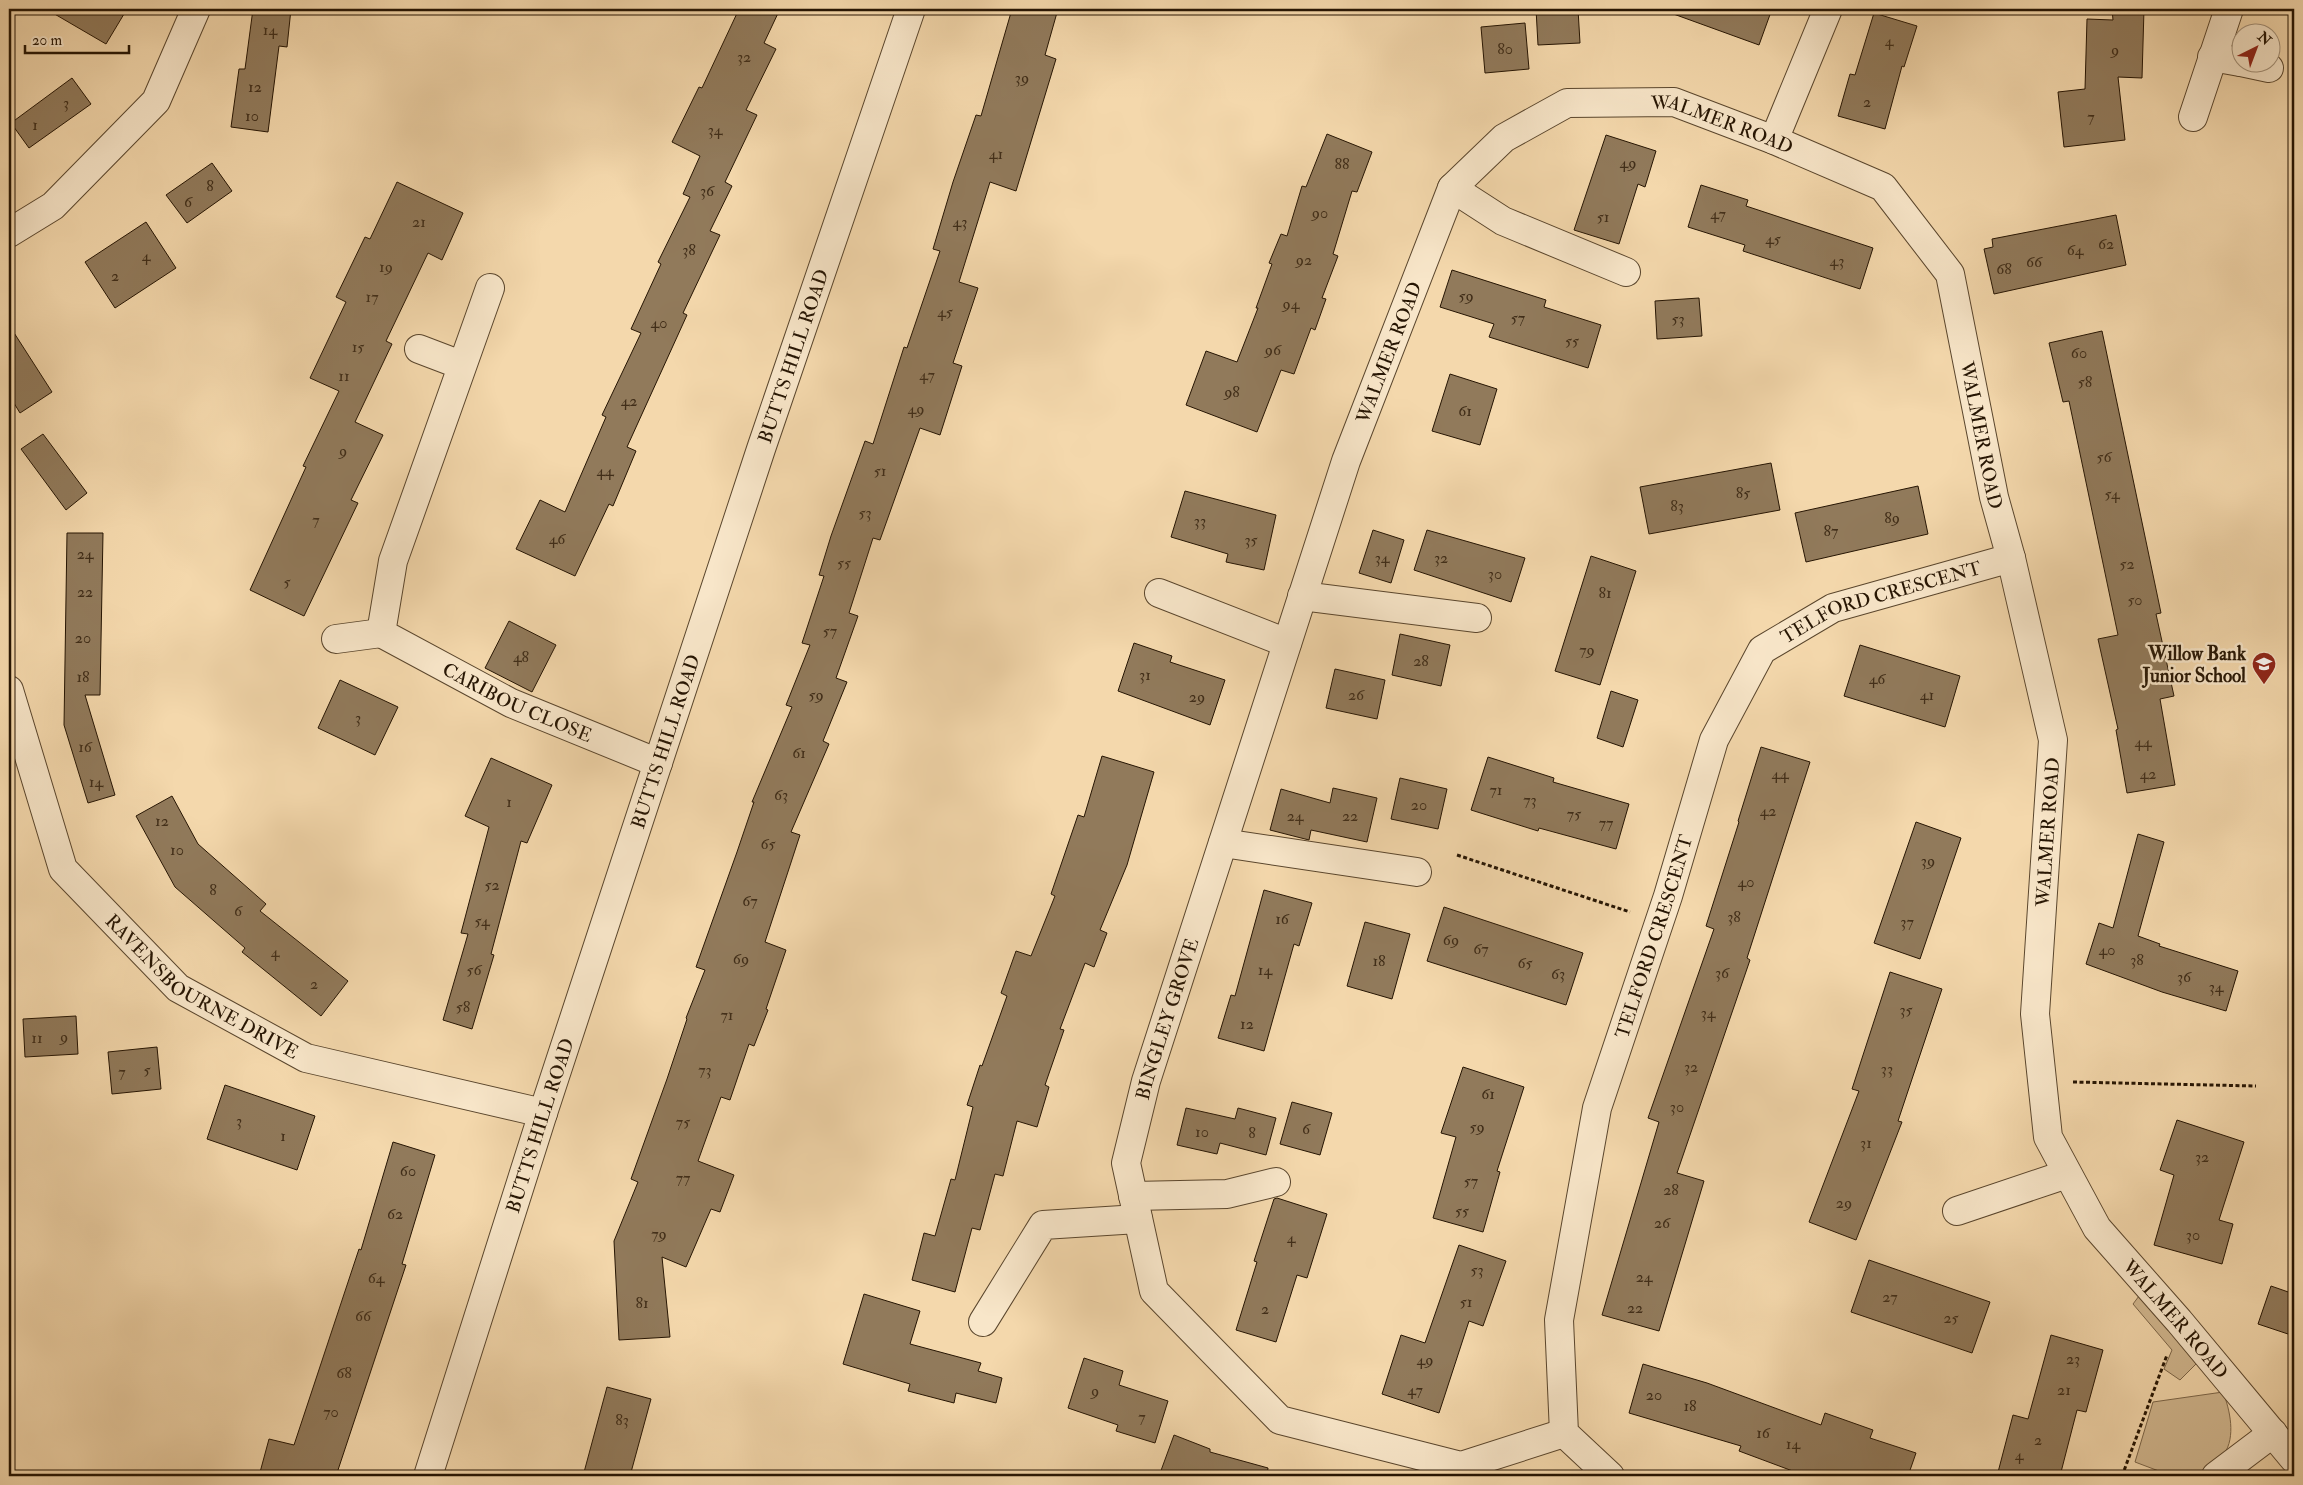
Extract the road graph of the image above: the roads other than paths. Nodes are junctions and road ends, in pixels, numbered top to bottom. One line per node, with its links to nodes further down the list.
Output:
1 (196, 9): 10 (street)
2 (911, 9): 24 (street, BUTTS HILL ROAD)
3 (1828, 9): 8 (street)
4 (2229, 9): 5 (street)
5 (2212, 57): 6 (street); 7 (street)
6 (2230, 60)
7 (2193, 117)
8 (1774, 140): 9 (street, WALMER ROAD); 16 (street, WALMER ROAD)
9 (1452, 188): 11 (street); 15 (street, WALMER ROAD)
10 (9, 233)
11 (1626, 272)
12 (490, 288): 14 (street)
13 (419, 349): 14 (street)
14 (461, 365): 20 (street)
15 (1346, 461): 18 (street, BINGLEY GROVE)
16 (2010, 558): 28 (street, WALMER ROAD); 33 (street, TELFORD CRESCENT)
17 (1159, 593): 22 (street)
18 (1302, 596): 19 (street); 22 (street, BINGLEY GROVE)
19 (1477, 618)
20 (381, 632): 21 (street); 24 (street, CARIBOU CLOSE)
21 (336, 639)
22 (1287, 643): 25 (street, BINGLEY GROVE)
23 (9, 690): 27 (street, RAVENSBOURNE DRIVE)
24 (658, 763): 27 (street, BUTTS HILL ROAD)
25 (1223, 843): 26 (street); 30 (street, BINGLEY GROVE)
26 (1417, 872)
27 (543, 1113): 36 (street, BUTTS HILL ROAD)
28 (2068, 1174): 31 (street); 34 (street, WALMER ROAD)
29 (1276, 1182): 30 (street)
30 (1136, 1207): 32 (street); 33 (street, BINGLEY GROVE)
31 (1957, 1211)
32 (983, 1322)
33 (1564, 1433): 37 (street)
34 (2273, 1433): 35 (street, WALMER ROAD); 38 (street)
35 (2294, 1459)
36 (428, 1476)
37 (1610, 1476)
38 (2216, 1476)

